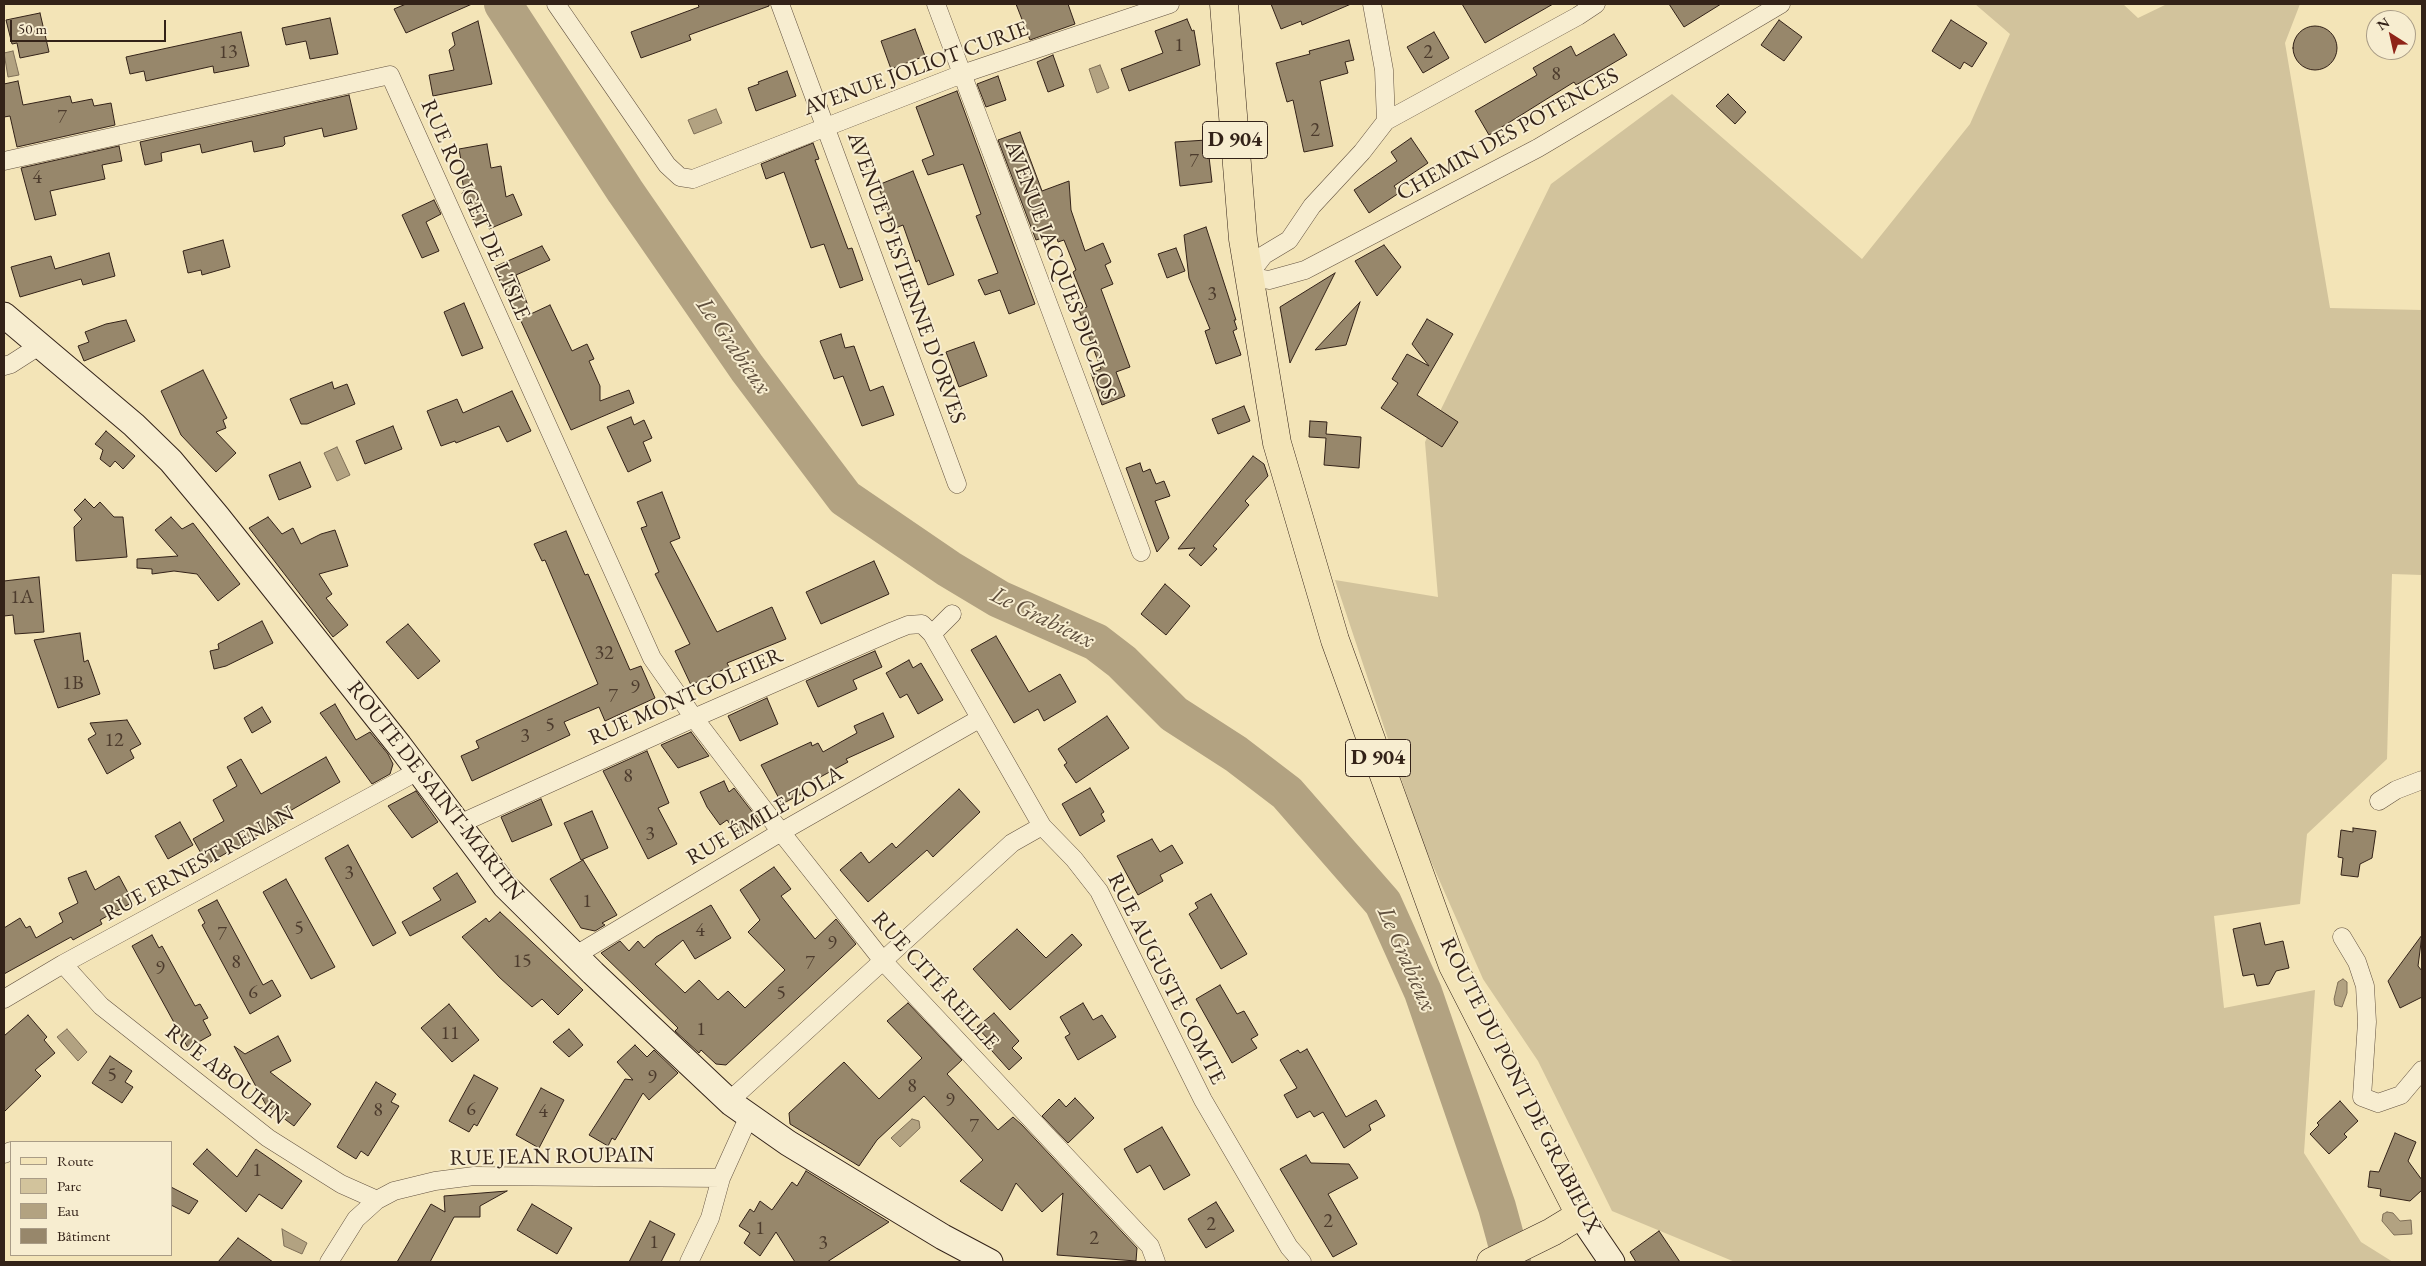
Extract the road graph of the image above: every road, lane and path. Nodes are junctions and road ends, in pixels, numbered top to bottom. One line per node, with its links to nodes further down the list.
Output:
1 (556, 4): 11 (street, AVENUE JOLIOT CURIE)
2 (780, 4): 11 (street, AVENUE D'ESTIENNE D'ORVES)
3 (936, 4): 9 (street, AVENUE JACQUES DUCLOS)
4 (1170, 4): 9 (street, AVENUE JOLIOT CURIE)
5 (1224, 4): 13 (main road, D 904)
6 (1372, 4): 10 (street)
7 (1596, 4): 10 (street)
8 (1781, 4): 13 (street, CHEMIN DES POTENCES)
9 (962, 74): 11 (street, AVENUE JOLIOT CURIE); 18 (street, AVENUE JACQUES DUCLOS)
10 (1386, 121): 13 (street)
11 (826, 126): 17 (street, AVENUE D'ESTIENNE D'ORVES)
12 (4, 161): 21 (street, RUE ROUGET DE L'ISLE)
13 (1248, 276): 38 (main road, ROUTE DU PONT DE GRABIEUX / D 904)
14 (4, 315): 15 (main road, ROUTE DE SAINT-MARTIN)
15 (39, 346): 16 (street); 23 (main road, ROUTE DE SAINT-MARTIN)
16 (4, 366)
17 (957, 484)
18 (1141, 552)
19 (952, 614): 20 (street)
20 (932, 634): 21 (street, RUE MONTGOLFIER); 22 (street, RUE AUGUSTE COMTE)
21 (694, 718): 26 (street, RUE MONTGOLFIER); 28 (street, RUE CITÉ REILLE)
22 (979, 719): 27 (street, RUE AUGUSTE COMTE); 28 (street, RUE ÉMILE ZOLA)
23 (418, 771): 26 (main road, ROUTE DE SAINT-MARTIN); 32 (street, RUE ERNEST RENAN)
24 (2422, 780): 25 (street)
25 (2379, 801)
26 (457, 825): 30 (main road, ROUTE DE SAINT-MARTIN)
27 (1042, 826): 31 (street); 39 (street, RUE AUGUSTE COMTE)
28 (781, 832): 30 (street, RUE ÉMILE ZOLA); 31 (street, RUE CITÉ REILLE)
29 (2342, 937): 34 (street)
30 (576, 955): 35 (main road, ROUTE DE SAINT-MARTIN)
31 (883, 961): 35 (street); 43 (street, RUE CITÉ REILLE)
32 (63, 964): 33 (street, RUE ERNEST RENAN); 37 (street, RUE ABOULIN)
33 (4, 998)
34 (2422, 1070)
35 (740, 1109): 36 (street); 42 (main road, ROUTE DE SAINT-MARTIN)
36 (721, 1178): 37 (street, RUE JEAN ROUPAIN); 41 (street)
37 (377, 1200): 40 (street, RUE JEAN ROUPAIN)
38 (1580, 1215): 45 (main road); 46 (main road, ROUTE DU PONT DE GRABIEUX / D 904)
39 (1290, 1255): 44 (street, RUE AUGUSTE COMTE)
40 (329, 1262)
41 (689, 1262)
42 (990, 1262)
43 (1156, 1262)
44 (1302, 1262)
45 (1491, 1262)
46 (1612, 1262)

